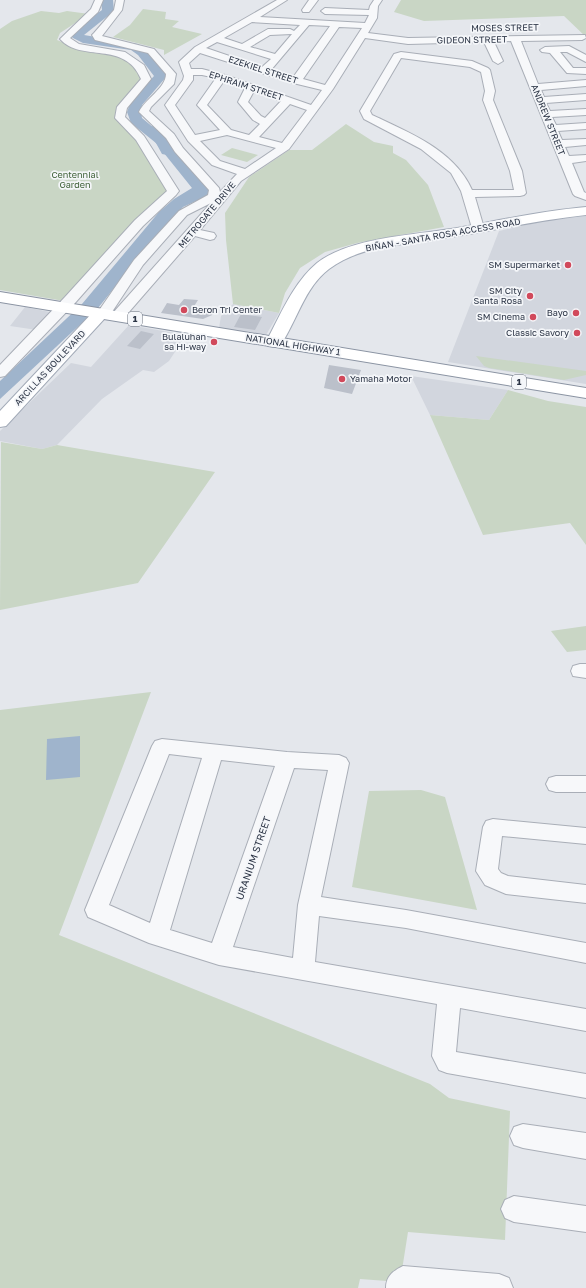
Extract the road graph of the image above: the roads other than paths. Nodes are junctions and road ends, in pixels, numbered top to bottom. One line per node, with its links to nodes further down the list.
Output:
1 (99, 0): 64 (street)
2 (120, 0): 65 (street)
3 (314, 0): 7 (street)
4 (346, 0): 7 (street)
5 (378, 0): 8 (street, METROGATE DRIVE)
6 (284, 5): 9 (street)
7 (338, 11): 8 (street)
8 (374, 13): 13 (street, METROGATE DRIVE)
9 (252, 19): 10 (street, GIDEON STREET); 18 (street)
10 (307, 22): 11 (street, GIDEON STREET); 15 (street)
11 (337, 23): 13 (street, GIDEON STREET); 33 (street)
12 (556, 26): 16 (street)
13 (365, 30): 19 (street, GIDEON STREET); 37 (street, METROGATE DRIVE)
14 (402, 30): 19 (street)
15 (297, 33): 22 (street); 26 (street)
16 (566, 37): 17 (street, GIDEON STREET); 20 (street, GIDEON STREET)
17 (582, 37)
18 (217, 39): 22 (street); 23 (street)
19 (395, 39): 21 (street, GIDEON STREET)
20 (515, 39): 21 (street, GIDEON STREET); 24 (street, ANDREW STREET)
21 (488, 40): 28 (street)
22 (244, 47): 26 (street)
23 (198, 49): 29 (street); 30 (street, EZEKIEL STREET)
24 (527, 50): 25 (street); 36 (street, ANDREW STREET)
25 (553, 50): 27 (street); 31 (street)
26 (277, 58): 30 (street)
27 (586, 58)
28 (498, 62)
29 (186, 67): 32 (street, EPHRAIM STREET); 48 (street)
30 (264, 71): 33 (street, EZEKIEL STREET)
31 (586, 71)
32 (222, 77): 35 (street, EPHRAIM STREET); 47 (street)
33 (296, 81): 37 (street, EZEKIEL STREET)
34 (586, 83): 36 (street)
35 (251, 87): 39 (street, EPHRAIM STREET); 44 (street)
36 (535, 87): 40 (street, ANDREW STREET)
37 (328, 89): 41 (street, METROGATE DRIVE)
38 (586, 97): 40 (street)
39 (288, 100): 41 (street, EPHRAIM STREET); 44 (street)
40 (540, 100): 43 (street, ANDREW STREET)
41 (314, 109): 52 (street, METROGATE DRIVE)
42 (586, 112): 43 (street)
43 (546, 114): 46 (street, ANDREW STREET)
44 (267, 123): 49 (street)
45 (586, 126): 46 (street)
46 (552, 128): 51 (street, ANDREW STREET)
47 (227, 132): 48 (street); 49 (street)
48 (192, 138): 55 (street)
49 (252, 138): 52 (street)
50 (586, 142): 51 (street)
51 (558, 144): 54 (street, ANDREW STREET)
52 (285, 146): 55 (street, METROGATE DRIVE)
53 (586, 158): 54 (street)
54 (565, 160): 57 (street, ANDREW STREET)
55 (246, 174): 61 (street, METROGATE DRIVE)
56 (586, 176): 57 (street)
57 (572, 177): 59 (street, ANDREW STREET)
58 (466, 191): 58 (street); 60 (street)
59 (586, 202): 60 (main road, BIÑAN - SANTA ROSA ACCESS ROAD)
60 (478, 228): 66 (main road, BIÑAN - SANTA ROSA ACCESS ROAD)
61 (192, 232): 62 (street); 65 (street, METROGATE DRIVE)
62 (210, 236)
63 (0, 298): 64 (main road, NATIONAL HIGHWAY 1 / 1)
64 (63, 308): 65 (main road, NATIONAL HIGHWAY 1 / 1); 67 (street)
65 (108, 314): 66 (main road, NATIONAL HIGHWAY 1 / 1); 69 (main road, ARCILLAS BOULEVARD)
66 (274, 342): 68 (main road, NATIONAL HIGHWAY 1 / 1)
67 (0, 373)
68 (586, 393)
69 (0, 422)
70 (214, 752): 71 (street); 77 (street); 77 (street)
71 (286, 760): 76 (street); 79 (street, URANIUM STREET)
72 (556, 784): 73 (street)
73 (586, 784)
74 (586, 836): 75 (street)
75 (586, 894)
76 (309, 905): 78 (street); 80 (street)
77 (157, 936): 79 (street)
78 (586, 953)
79 (219, 956): 80 (street)
80 (303, 970): 81 (street)
81 (449, 995): 82 (street); 83 (street)
82 (586, 1020)
83 (586, 1086)
84 (523, 1136): 85 (street)
85 (586, 1146)
86 (514, 1209): 87 (street)
87 (586, 1219)
88 (400, 1288): 89 (street)
89 (499, 1288)

